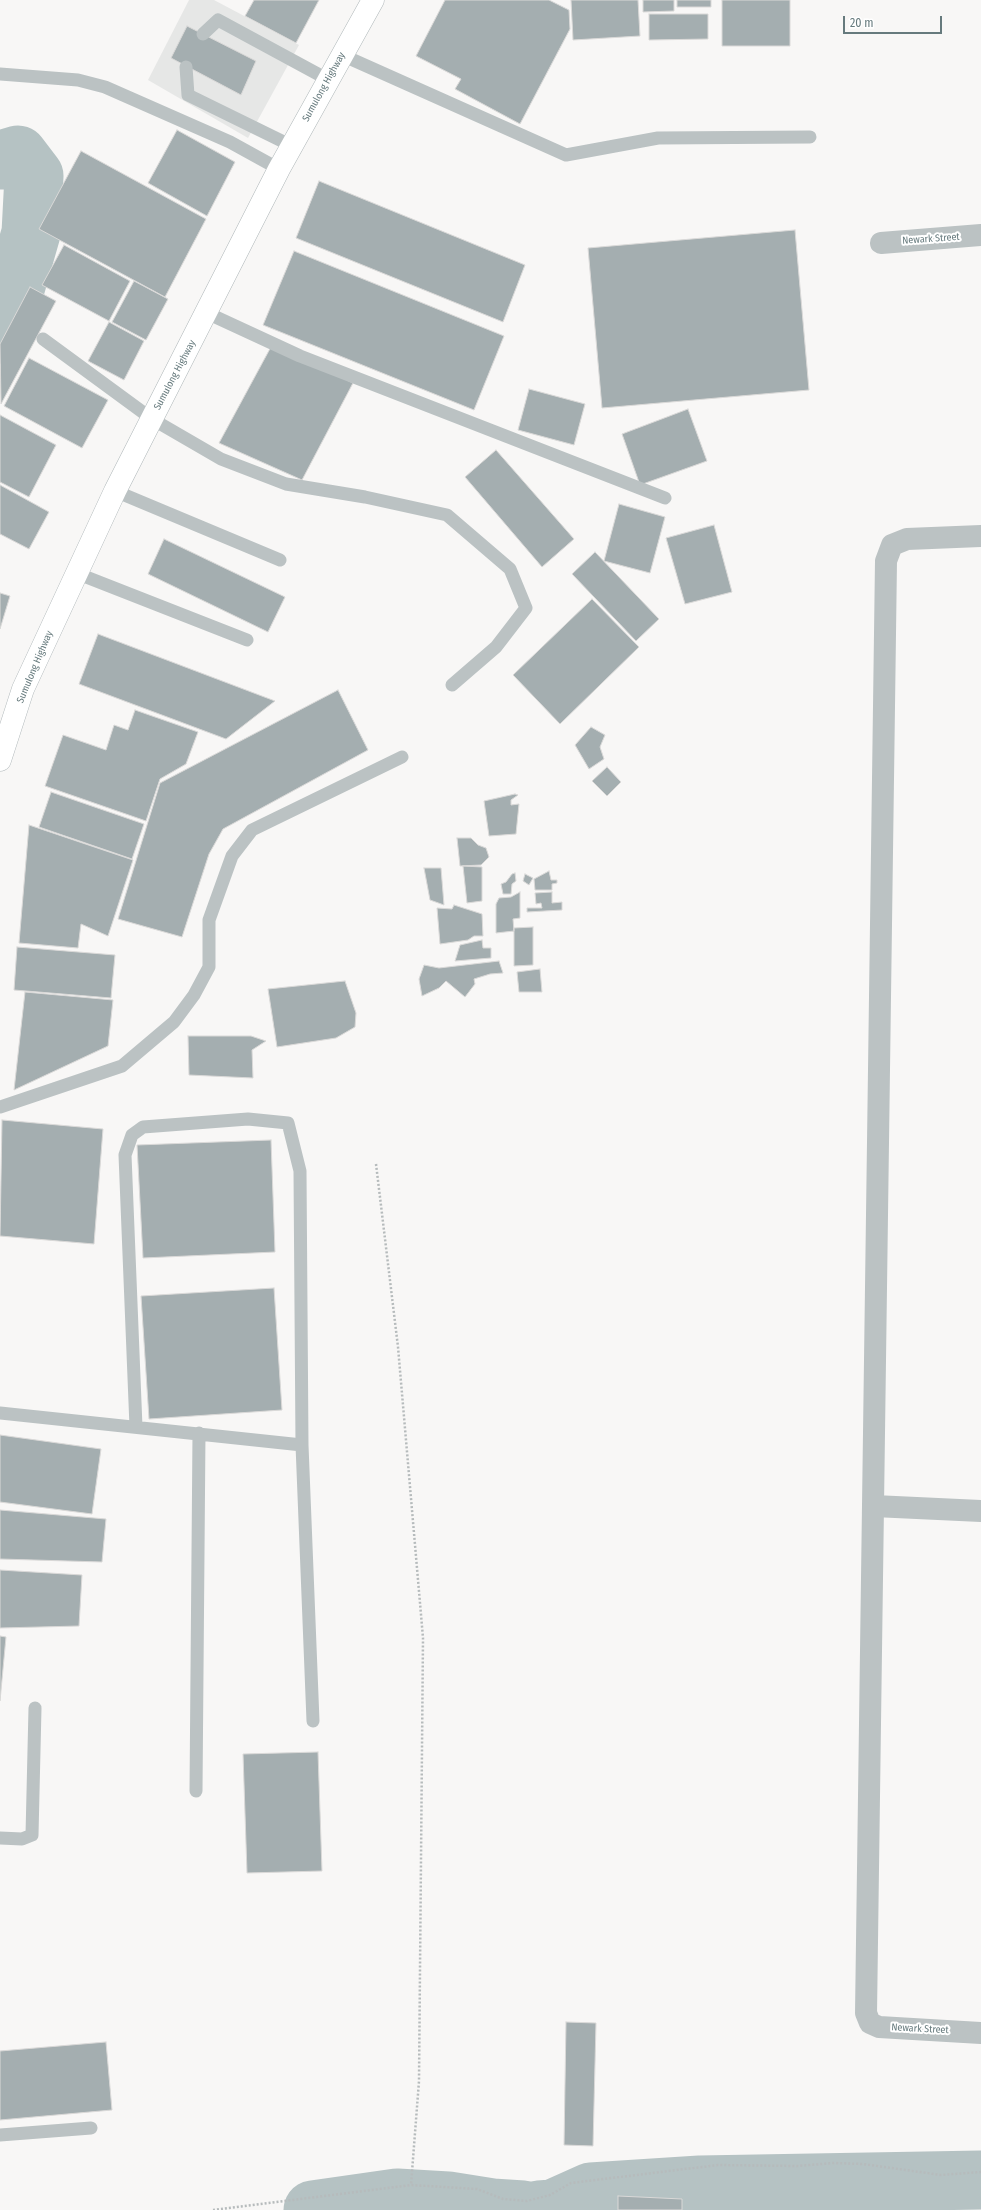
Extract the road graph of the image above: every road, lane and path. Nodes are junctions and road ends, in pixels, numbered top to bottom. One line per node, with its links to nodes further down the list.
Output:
1 (373, 0): 3 (main road, Sumulong Highway)
2 (203, 34): 6 (lane)
3 (342, 55): 6 (main road, Sumulong Highway); 7 (lane)
4 (186, 67): 8 (lane)
5 (0, 74): 9 (lane)
6 (327, 79): 8 (main road, Sumulong Highway)
7 (810, 137)
8 (292, 146): 9 (main road, Sumulong Highway)
9 (279, 169): 12 (main road, Sumulong Highway)
10 (981, 235): 11 (street, Newark Street)
11 (881, 242)
12 (207, 313): 14 (main road, Sumulong Highway); 16 (lane)
13 (43, 339): 14 (lane)
14 (152, 419): 15 (main road, Sumulong Highway); 21 (lane)
15 (115, 492): 18 (lane); 19 (main road, Sumulong Highway)
16 (665, 498)
17 (981, 536): 30 (street)
18 (280, 560)
19 (76, 573): 20 (lane); 23 (main road, Sumulong Highway)
20 (247, 640)
21 (452, 685)
22 (402, 757): 24 (lane)
23 (0, 760)
24 (0, 1107)
25 (376, 1164): 40 (path)
26 (0, 1413): 27 (lane)
27 (136, 1427): 28 (lane); 29 (lane)
28 (199, 1434): 29 (lane); 34 (lane)
29 (302, 1445): 33 (lane)
30 (874, 1506): 31 (street); 36 (street, Newark Street)
31 (981, 1511)
32 (35, 1708): 35 (lane)
33 (313, 1721)
34 (196, 1791)
35 (0, 1838)
36 (981, 2033)
37 (91, 2128): 38 (lane)
38 (0, 2135)
39 (981, 2172): 40 (path)
40 (411, 2185): 41 (path)
41 (213, 2210)

